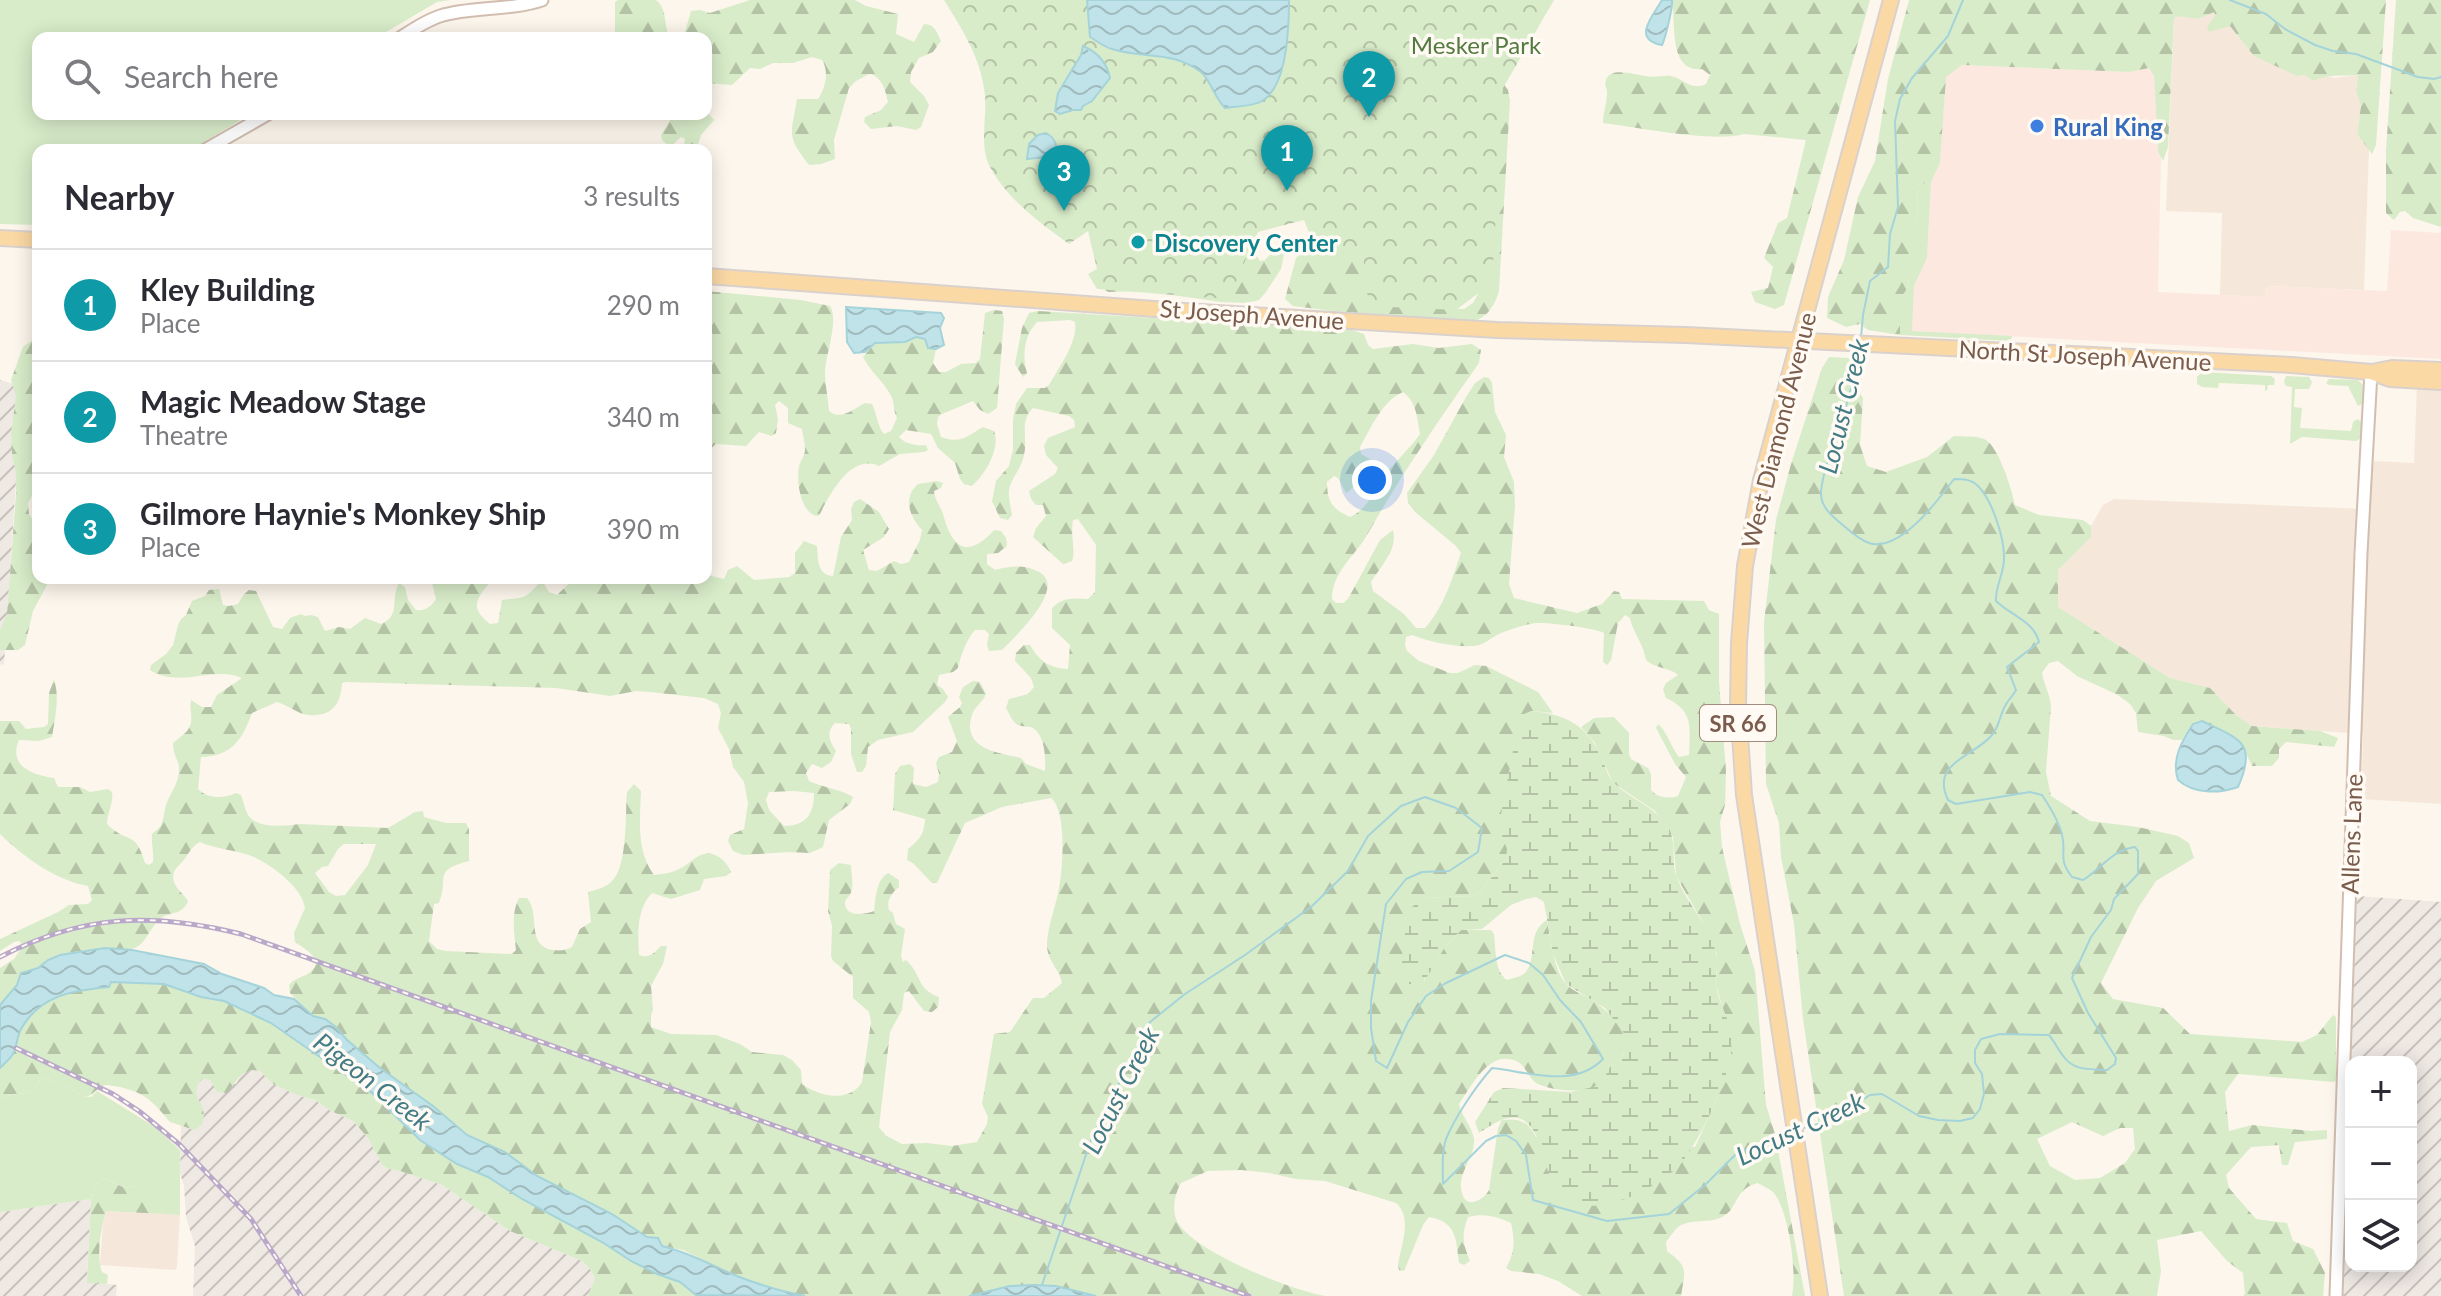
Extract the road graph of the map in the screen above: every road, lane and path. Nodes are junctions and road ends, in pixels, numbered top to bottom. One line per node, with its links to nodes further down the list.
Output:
1 (542, 0): 3 (street)
2 (1891, 0): 9 (main road, West Diamond Avenue / SR 66)
3 (410, 32)
4 (258, 120): 5 (street)
5 (216, 144)
6 (0, 238): 7 (main road)
7 (32, 240)
8 (712, 276): 9 (main road, St Joseph Avenue)
9 (1798, 341): 11 (main road, North St Joseph Avenue); 13 (main road, West Diamond Avenue / SR 66)
10 (2441, 370): 11 (main road, North St Joseph Avenue)
11 (2371, 372): 12 (main road, North St Joseph Avenue); 14 (street, Allens Lane)
12 (2441, 382)
13 (1820, 1296)
14 (2336, 1296)

